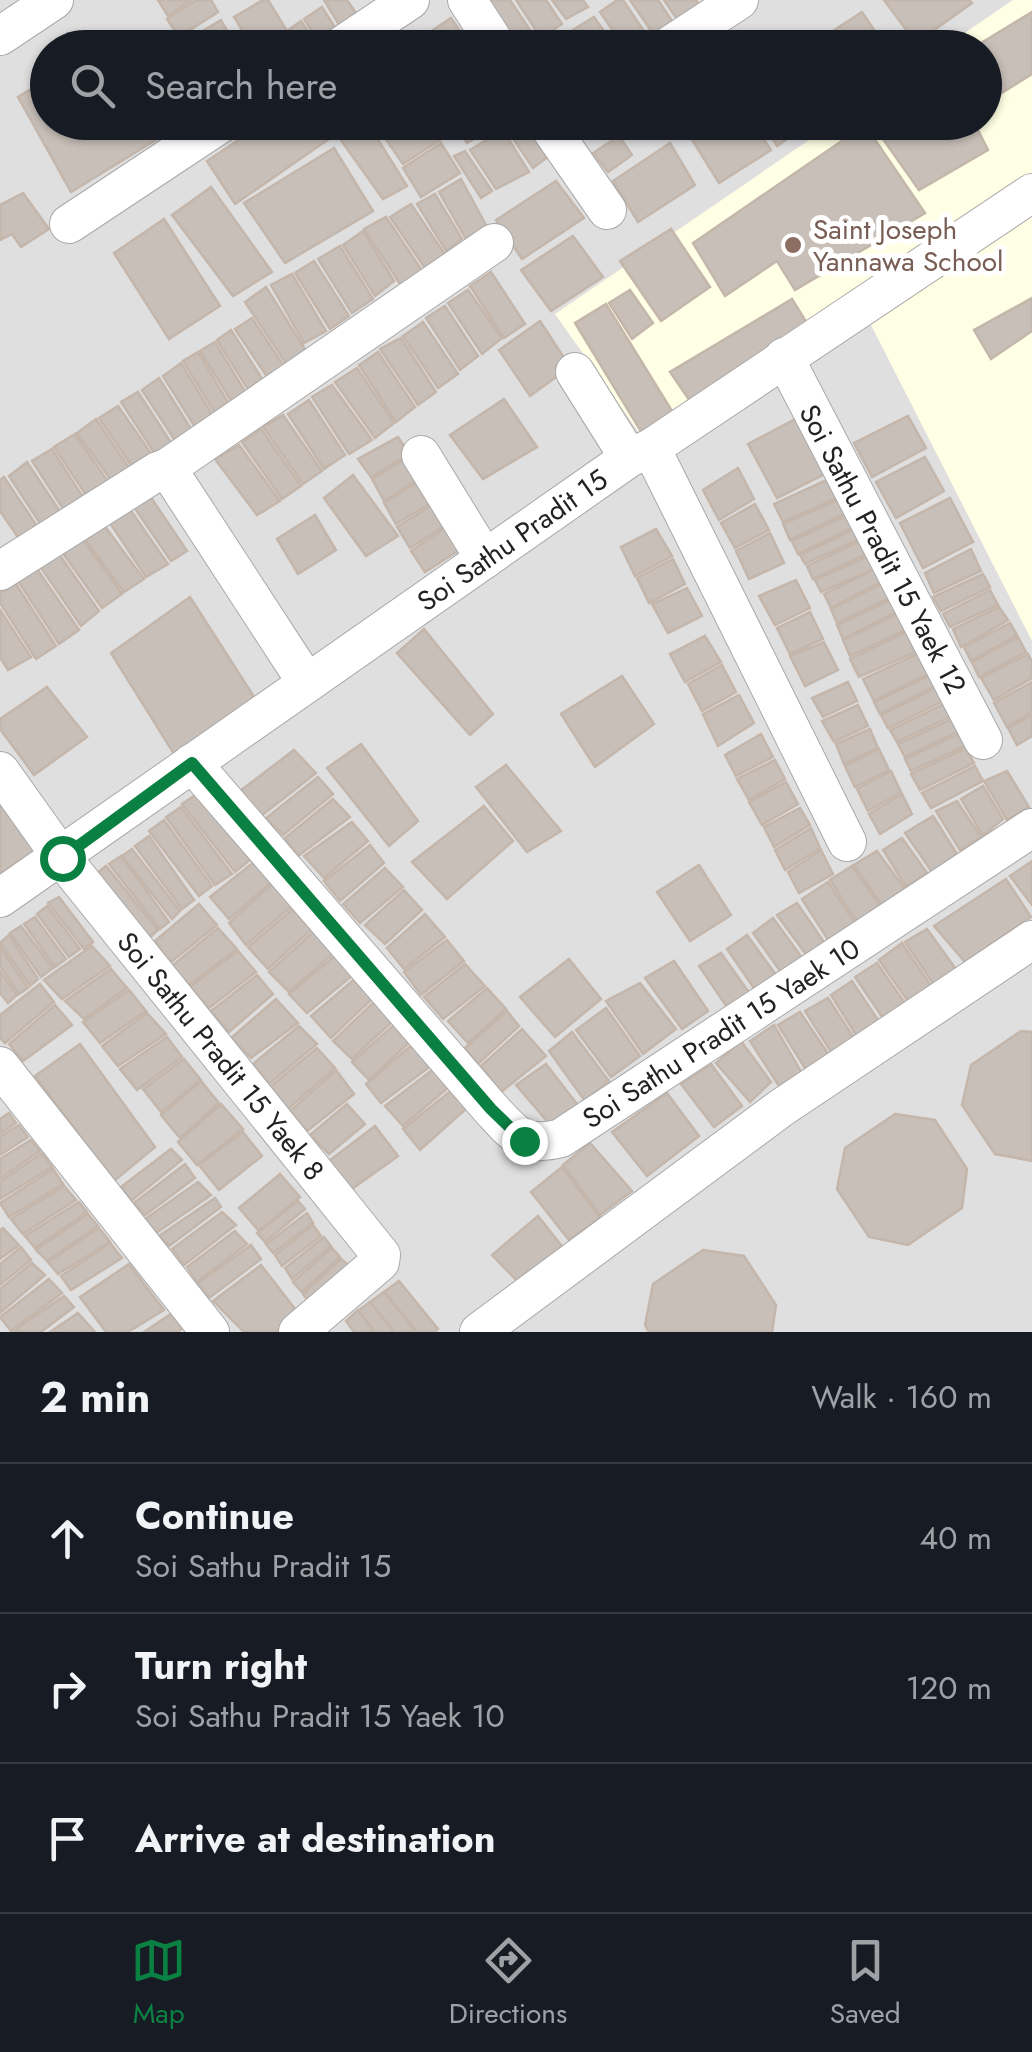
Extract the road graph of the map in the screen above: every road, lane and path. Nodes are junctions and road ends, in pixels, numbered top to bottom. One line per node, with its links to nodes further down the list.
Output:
1 (54, 0): 8 (street)
2 (410, 0): 5 (street)
3 (467, 0): 6 (street)
4 (739, 0): 7 (street)
5 (365, 30)
6 (486, 30)
7 (693, 30)
8 (0, 36)
9 (196, 140): 13 (street)
10 (561, 140): 12 (street)
11 (1032, 193): 15 (street, Soi Sathu Pradit 15)
12 (607, 210)
13 (69, 224)
14 (494, 242): 19 (street)
15 (784, 357): 17 (street, Soi Sathu Pradit 15); 23 (street, Soi Sathu Pradit 15 Yaek 12)
16 (575, 372): 17 (street)
17 (640, 453): 20 (street, Soi Sathu Pradit 15); 27 (street)
18 (421, 455): 20 (street)
19 (168, 468): 21 (street); 22 (street)
20 (485, 559): 22 (street, Soi Sathu Pradit 15)
21 (0, 571)
22 (307, 683): 24 (street, Soi Sathu Pradit 15)
23 (983, 740)
24 (192, 763): 26 (street, Soi Sathu Pradit 15 Yaek 10); 28 (street, Soi Sathu Pradit 15)
25 (0, 771): 28 (street, Soi Sathu Pradit 15 Yaek 8)
26 (1032, 828)
27 (847, 842)
28 (62, 858): 29 (street, Soi Sathu Pradit 15); 33 (street, Soi Sathu Pradit 15 Yaek 8)
29 (0, 898)
30 (1032, 940): 34 (street)
31 (0, 1066): 32 (street)
32 (210, 1332)
33 (298, 1332)
34 (479, 1332)

